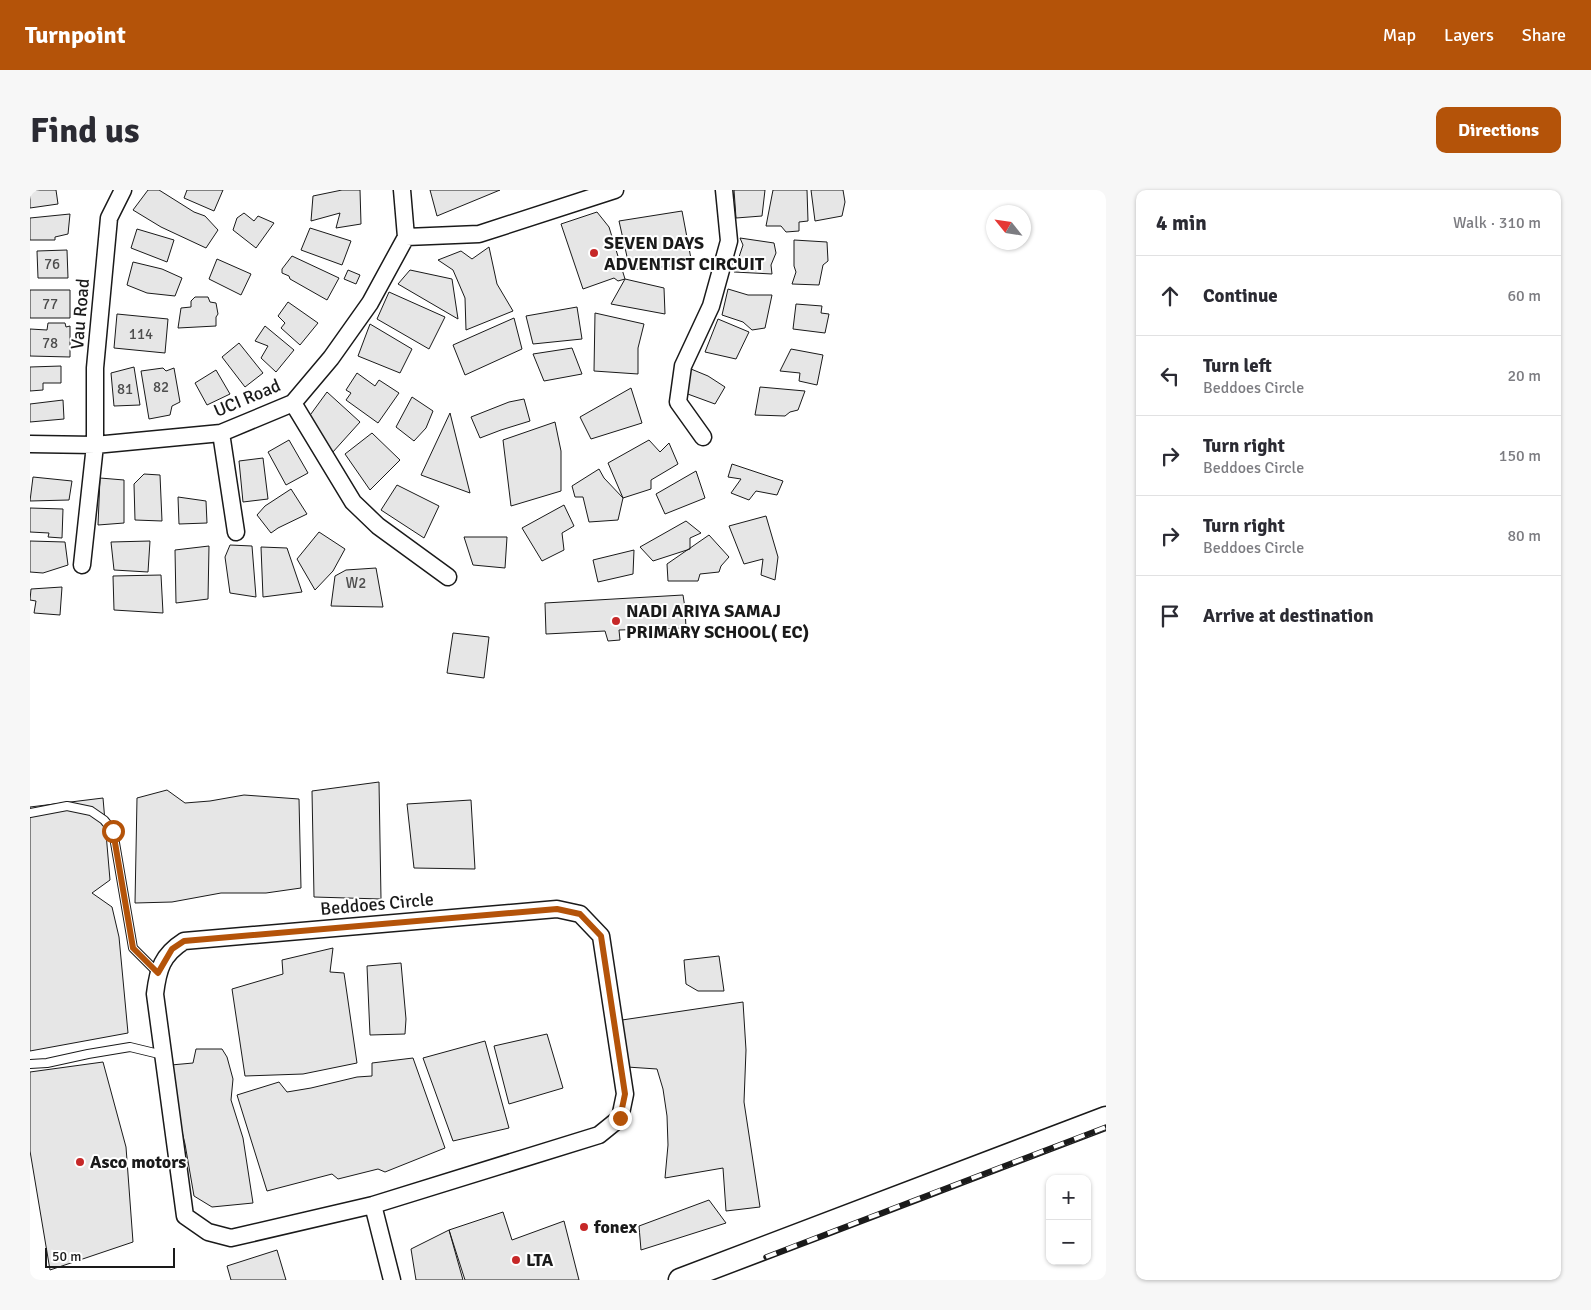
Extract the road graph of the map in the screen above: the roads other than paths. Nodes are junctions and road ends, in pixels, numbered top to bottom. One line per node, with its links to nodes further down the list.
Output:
1 (123, 190): 11 (street, Vau Road)
2 (402, 190): 6 (street)
3 (615, 190): 5 (street)
4 (724, 190): 9 (street)
5 (588, 194): 6 (street)
6 (406, 237): 7 (street, UCI Road)
7 (293, 403): 8 (street, UCI Road); 14 (street)
8 (221, 433): 11 (street, UCI Road); 12 (street)
9 (703, 437)
10 (30, 444): 11 (street, UCI Road)
11 (95, 445): 13 (street, Vau Road)
12 (236, 532)
13 (82, 566)
14 (448, 577)
15 (30, 813): 16 (lane)
16 (158, 973): 17 (street, Beddoes Circle); 20 (street, Beddoes Circle)
17 (164, 1055): 18 (lane); 20 (street, Beddoes Circle)
18 (30, 1064)
19 (1106, 1118): 22 (main road)
20 (373, 1205): 21 (street)
21 (392, 1280)
22 (680, 1280)

